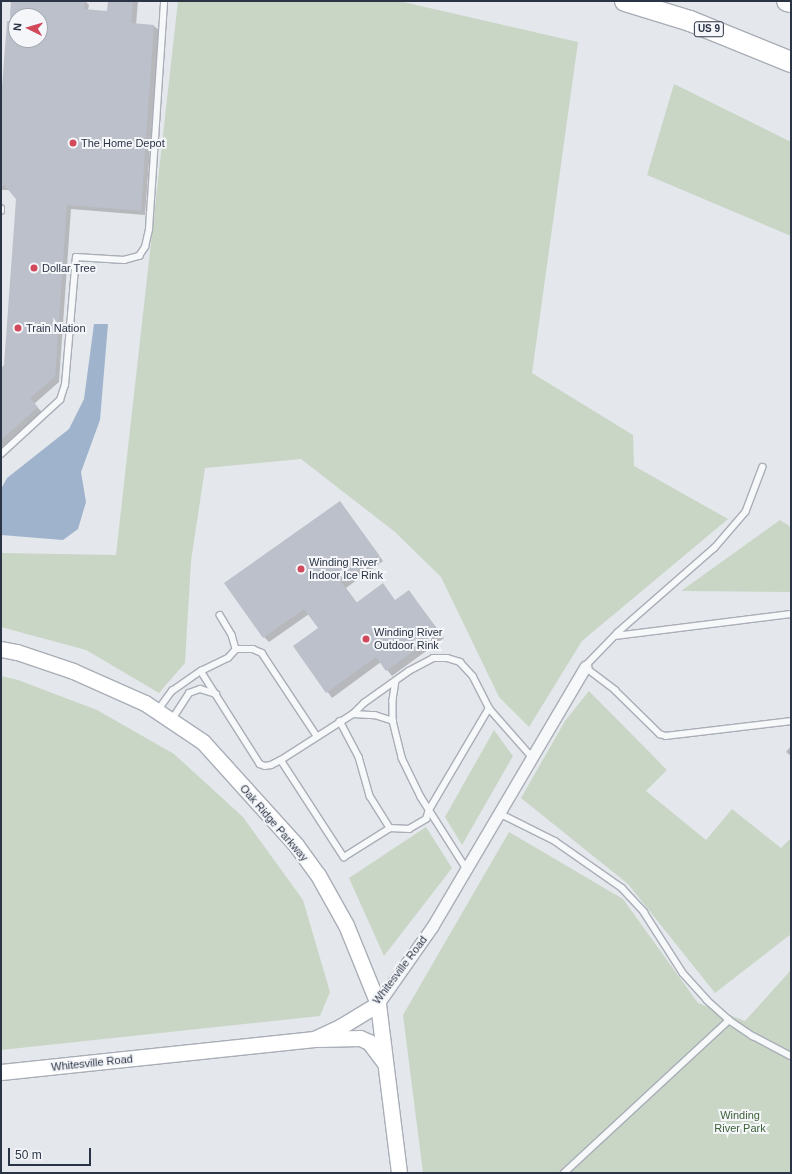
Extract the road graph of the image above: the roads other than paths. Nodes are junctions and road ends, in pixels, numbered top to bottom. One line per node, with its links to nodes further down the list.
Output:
1 (164, 1): 9 (lane)
2 (625, 1): 6 (highway, US 9)
3 (668, 1): 6 (highway)
4 (787, 1): 5 (highway)
5 (791, 2)
6 (791, 62)
7 (1, 208): 8 (lane)
8 (1, 211)
9 (1, 454)
10 (763, 467): 13 (lane)
11 (791, 614): 13 (lane)
12 (220, 615): 15 (lane)
13 (615, 636): 16 (lane)
14 (1, 649): 21 (main road, Oak Ridge Parkway)
15 (236, 649): 17 (lane); 27 (lane)
16 (585, 667): 26 (lane); 28 (street, Whitesville Road)
17 (201, 672): 19 (lane); 21 (lane)
18 (396, 681): 20 (lane); 22 (lane); 25 (lane)
19 (216, 694): 23 (lane); 29 (lane)
20 (489, 708): 28 (lane); 30 (lane)
21 (157, 712): 23 (main road, Oak Ridge Parkway)
22 (353, 714): 24 (lane); 25 (lane)
23 (171, 721): 34 (main road, Oak Ridge Parkway)
24 (340, 721): 27 (lane); 32 (lane)
25 (393, 721): 30 (lane)
26 (791, 721)
27 (317, 736): 29 (lane)
28 (532, 757): 31 (street, Whitesville Road)
29 (281, 760): 32 (lane)
30 (429, 810): 32 (lane); 33 (lane)
31 (499, 813): 33 (street, Whitesville Road); 35 (lane)
32 (390, 828)
33 (466, 868): 34 (street, Whitesville Road)
34 (378, 1004): 36 (main road, Whitesville Road); 38 (main road, Oak Ridge Parkway)
35 (729, 1020): 37 (lane); 41 (lane)
36 (314, 1038): 38 (main road); 39 (main road, Whitesville Road)
37 (791, 1056)
38 (385, 1064): 40 (main road, Oak Ridge Parkway)
39 (1, 1072)
40 (399, 1173)
41 (564, 1173)

